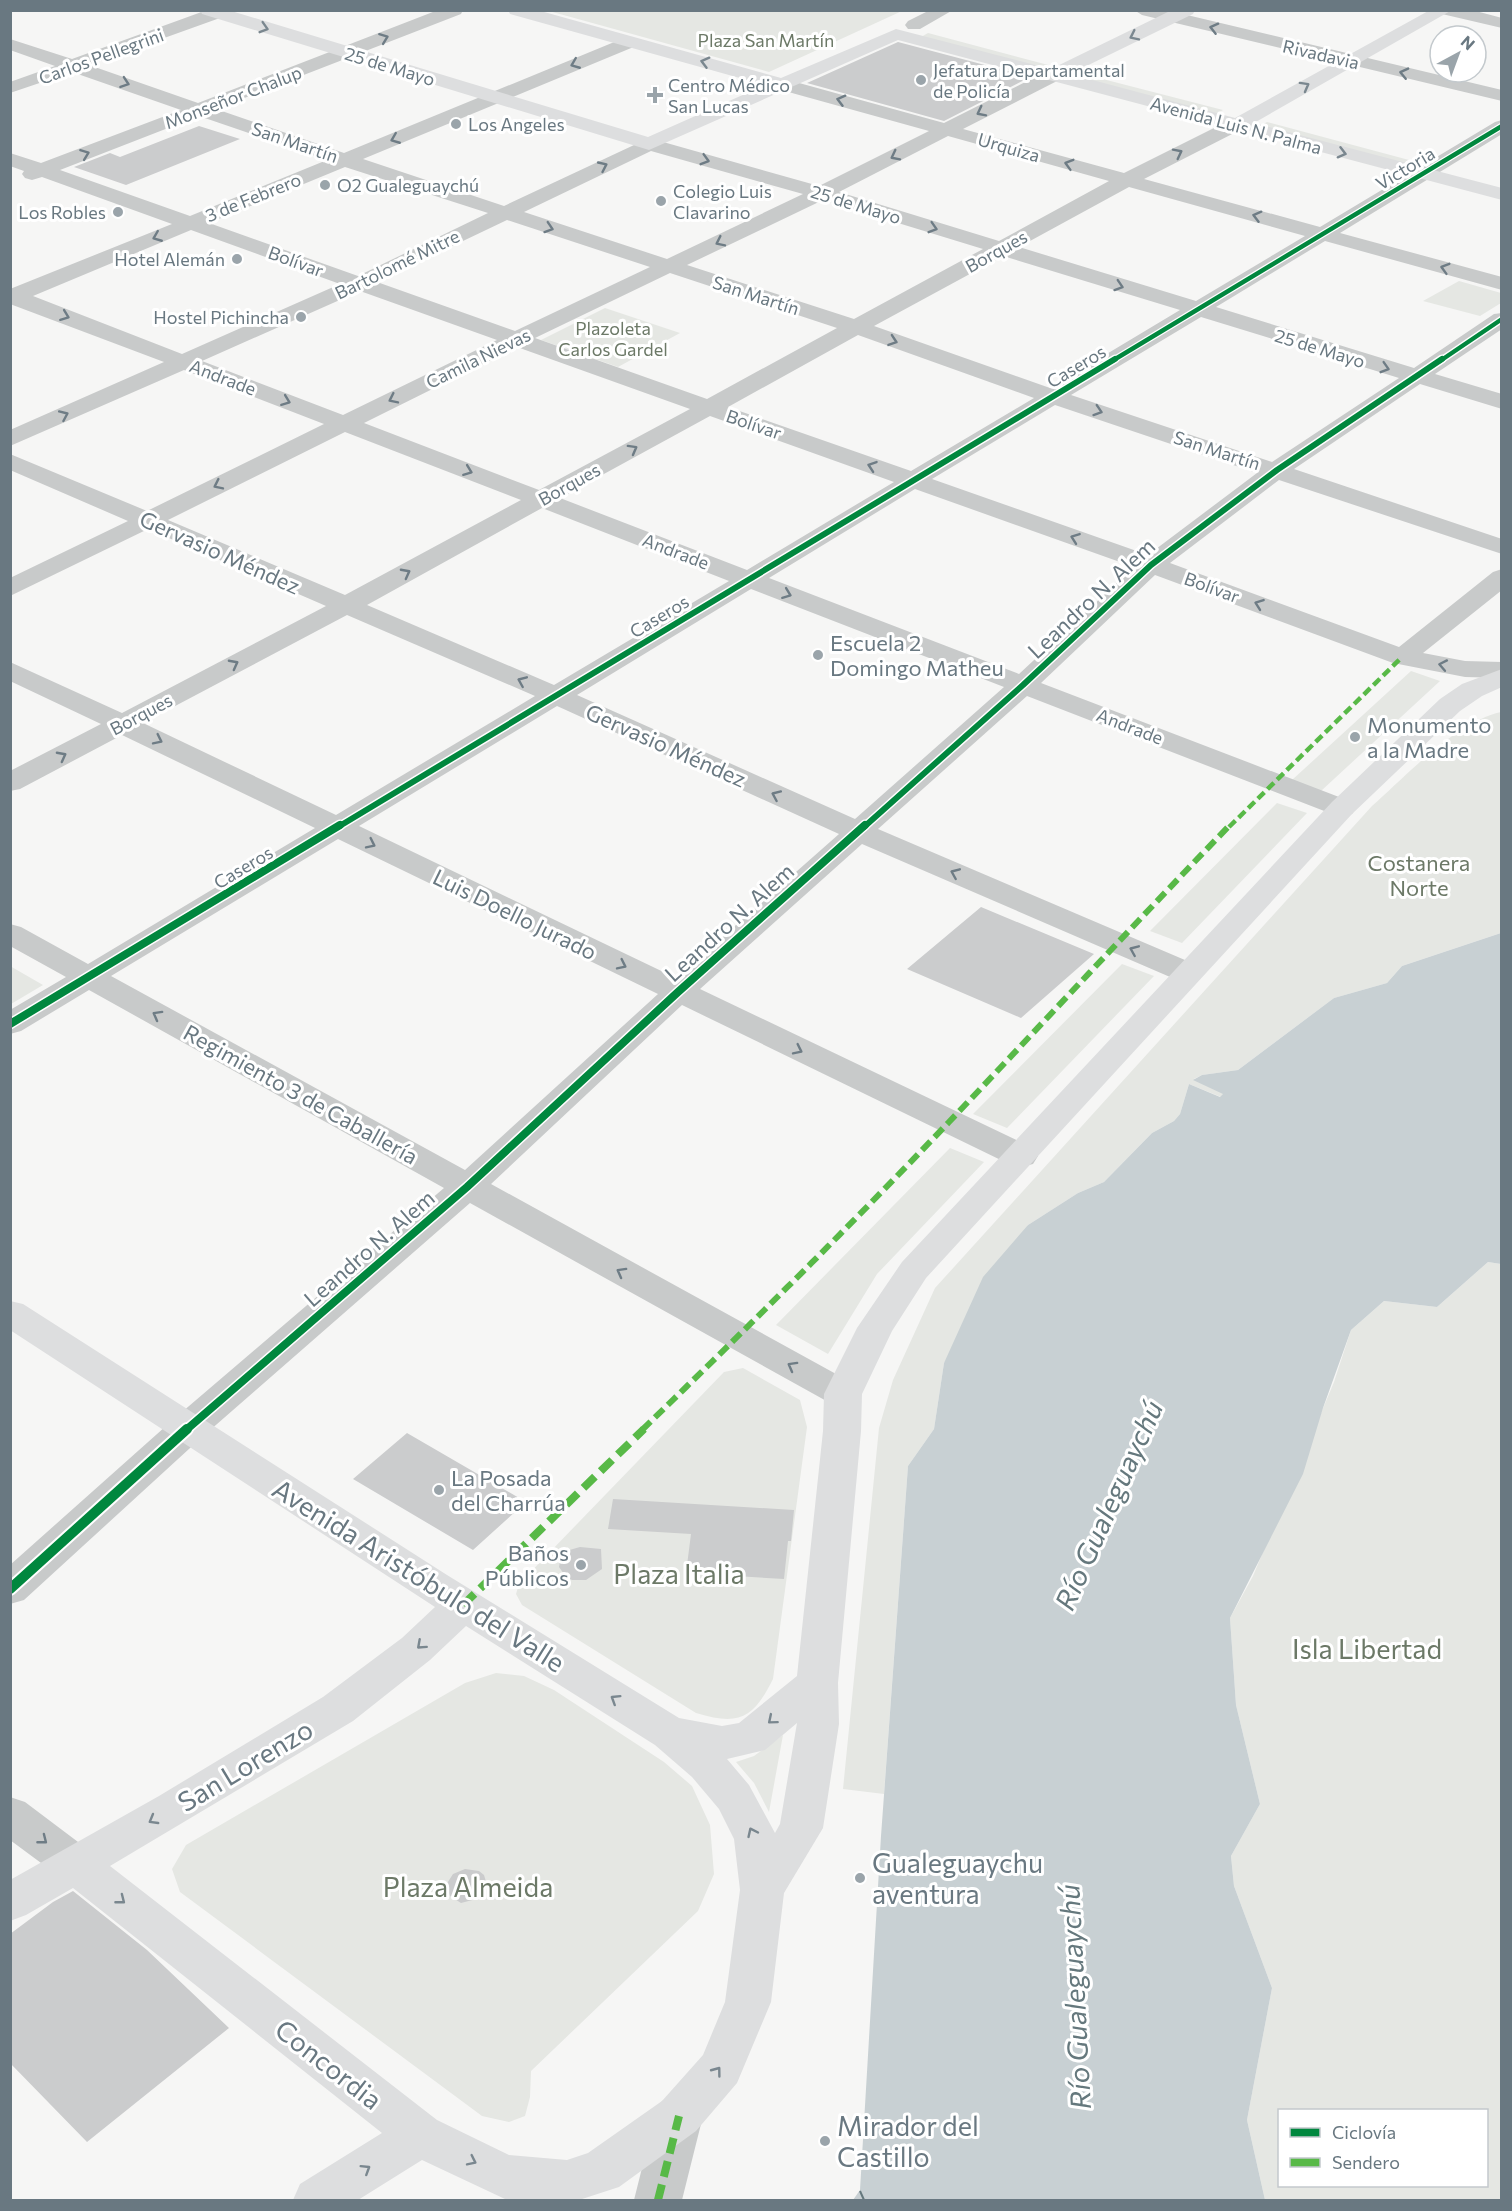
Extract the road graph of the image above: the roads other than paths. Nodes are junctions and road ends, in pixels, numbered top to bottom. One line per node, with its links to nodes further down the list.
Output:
1 (455, 10): 13 (street, Monseñor Chalup, one-way to 1)
2 (516, 10): 11 (main road, Urquiza)
3 (929, 10): 10 (street)
4 (945, 10): 10 (street)
5 (1142, 10): 8 (street, Rivadavia)
6 (1446, 10): 9 (street); 14 (main road)
7 (217, 11): 13 (main road, 25 de Mayo, one-way to 13); 15 (street, Carlos Pellegrini)
8 (1179, 14): 14 (street, Rivadavia, one-way to 8); 16 (main road, one-way to 16)
9 (1502, 23)
10 (902, 29): 16 (main road, Avenida Luis N. Palma); 17 (main road); 18 (main road, Avenida Luis N. Palma); 19 (main road, Bartolomé Mitre)
11 (630, 42): 17 (main road, Urquiza, one-way to 11); 22 (street, 3 de Febrero, one-way to 22)
12 (10, 44): 15 (street, San Martín)
13 (347, 52): 22 (main road, 25 de Mayo); 23 (street, Monseñor Chalup)
14 (1350, 61): 21 (street, Rivadavia, one-way to 14); 24 (main road, one-way to 14)
15 (73, 66): 20 (street, Carlos Pellegrini); 23 (street, San Martín, one-way to 23)
16 (1071, 67): 18 (main road); 24 (main road, Avenida Luis N. Palma)
17 (750, 75): 19 (main road, Urquiza)
18 (1052, 76): 25 (main road, Avenida Luis N. Palma); 27 (street, Camila Nievas, one-way to 27)
19 (782, 84): 27 (street, Urquiza, one-way to 19); 28 (main road, Bartolomé Mitre)
20 (10, 88)
21 (1502, 96)
22 (495, 98): 28 (main road, 25 de Mayo); 30 (street, 3 de Febrero, one-way to 30)
23 (203, 110): 30 (street, San Martín); 32 (street, Monseñor Chalup, one-way to 23)
24 (1254, 115): 25 (main road); 31 (main road, Avenida Luis N. Palma)
25 (1235, 125): 31 (main road, Avenida Luis N. Palma, one-way to 31); 34 (street, Borques, one-way to 25)
26 (1502, 126): 31 (street, Victoria)
27 (947, 129): 34 (street, Urquiza, one-way to 27); 36 (street, Camila Nievas, one-way to 36)
28 (649, 144): 36 (street, 25 de Mayo, one-way to 36); 38 (street, Bartolomé Mitre, one-way to 28)
29 (10, 159): 32 (street, Bolívar)
30 (345, 160): 38 (street, San Martín); 39 (street, 3 de Febrero)
31 (1432, 169): 33 (main road, Avenida Luis N. Palma); 37 (main road, Avenida Luis N. Palma); 40 (street, Victoria)
32 (41, 170): 35 (street, Monseñor Chalup); 39 (street, Bolívar)
33 (1502, 179)
34 (1126, 180): 40 (street, Urquiza, one-way to 34); 41 (street, Borques)
35 (10, 182)
36 (821, 194): 41 (street, 25 de Mayo, one-way to 41); 42 (street, Camila Nievas, one-way to 42)
37 (1502, 194)
38 (503, 213): 42 (street, San Martín, one-way to 42); 43 (street, Bartolomé Mitre)
39 (190, 223): 43 (street, Bolívar); 45 (street, 3 de Febrero, one-way to 45)
40 (1323, 234): 44 (street, Urquiza, one-way to 40); 46 (street, Caseros)
41 (1001, 249): 46 (street, 25 de Mayo, one-way to 46); 48 (street, Borques)
42 (669, 267): 48 (street, San Martín); 49 (street, Camila Nievas)
43 (359, 283): 49 (street, Bolívar); 50 (street, Bartolomé Mitre)
44 (1502, 284)
45 (12, 296): 50 (street, Andrade, one-way to 50)
46 (1197, 311): 51 (street, 25 de Mayo, one-way to 51); 52 (street, Caseros)
47 (1502, 319): 51 (street, Leandro N. Alem)
48 (855, 327): 52 (street, San Martín, one-way to 52); 54 (street, Borques)
49 (516, 339): 54 (street, Bolívar); 55 (street, Camila Nievas, one-way to 55)
50 (183, 362): 55 (street, Andrade, one-way to 55); 56 (street, Bartolomé Mitre, one-way to 50)
51 (1417, 377): 53 (street, 25 de Mayo); 58 (street, Leandro N. Alem)
52 (1053, 397): 58 (street, San Martín, one-way to 58); 59 (street, Caseros)
53 (1502, 402)
54 (706, 408): 59 (street, Bolívar, one-way to 54); 60 (street, Borques, one-way to 54)
55 (344, 423): 60 (street, Andrade, one-way to 60); 61 (street, Camila Nievas, one-way to 61)
56 (10, 439)
57 (10, 461): 61 (street, Gervasio Méndez)
58 (1277, 470): 62 (street, San Martín); 63 (street, Leandro N. Alem)
59 (914, 480): 63 (street, Bolívar, one-way to 59); 65 (street, Caseros)
60 (543, 499): 65 (street, Andrade); 67 (street, Borques, one-way to 60)
61 (147, 520): 66 (street, Camila Nievas); 67 (street, Gervasio Méndez)
62 (1502, 547)
63 (1151, 564): 68 (street, Bolívar, one-way to 63); 72 (street, Leandro N. Alem)
64 (1502, 577): 68 (street)
65 (749, 580): 72 (street, Andrade, one-way to 72); 73 (street, Caseros)
66 (10, 588)
67 (345, 606): 73 (street, Gervasio Méndez, one-way to 67); 74 (street, Borques, one-way to 67)
68 (1402, 657): 70 (street, Bolívar, one-way to 68)
69 (10, 670): 74 (street, Luis Doello Jurado)
70 (1502, 670)
71 (1502, 677): 76 (main road)
72 (1023, 686): 76 (street, Andrade); 78 (street, Leandro N. Alem)
73 (555, 695): 77 (street, Caseros); 78 (street, Gervasio Méndez, one-way to 73)
74 (123, 723): 75 (street, Borques, one-way to 74); 77 (street, Luis Doello Jurado, one-way to 77)
75 (10, 783)
76 (1342, 808): 80 (main road)
77 (337, 828): 81 (street, Caseros); 82 (street, Luis Doello Jurado, one-way to 82)
78 (857, 831): 80 (street, Gervasio Méndez, one-way to 78); 82 (street, Leandro N. Alem)
79 (10, 933): 81 (street, Regimiento 3 de Caballería)
80 (1188, 973): 84 (main road)
81 (89, 977): 83 (street, Caseros); 85 (street, Regimiento 3 de Caballería, one-way to 81)
82 (678, 992): 84 (street, Luis Doello Jurado, one-way to 84); 85 (street, Leandro N. Alem)
83 (10, 1024)
84 (1021, 1156): 87 (main road)
85 (467, 1187): 87 (street, Regimiento 3 de Caballería, one-way to 85); 88 (street, Leandro N. Alem)
86 (10, 1313): 88 (main road, Avenida Aristóbulo del Valle)
87 (843, 1394): 91 (main road)
88 (188, 1428): 89 (street, Leandro N. Alem); 90 (main road, Avenida Aristóbulo del Valle)
89 (10, 1589)
90 (464, 1605): 92 (main road, Avenida Aristóbulo del Valle, one-way to 90); 94 (main road, San Lorenzo, one-way to 94)
91 (817, 1683): 92 (main road, one-way to 92); 95 (main road)
92 (670, 1733): 95 (main road, Avenida Aristóbulo del Valle, one-way to 92)
93 (10, 1815): 94 (street, Concordia, one-way to 94)
94 (75, 1864): 96 (main road, San Lorenzo); 98 (main road, Concordia, one-way to 98)
95 (762, 1890): 97 (main road, Concordia, one-way to 95)
96 (10, 1902)
97 (679, 2116): 98 (main road, Concordia, one-way to 97); 100 (street)
98 (420, 2135): 99 (main road, one-way to 98)
99 (317, 2200)
100 (658, 2200)

